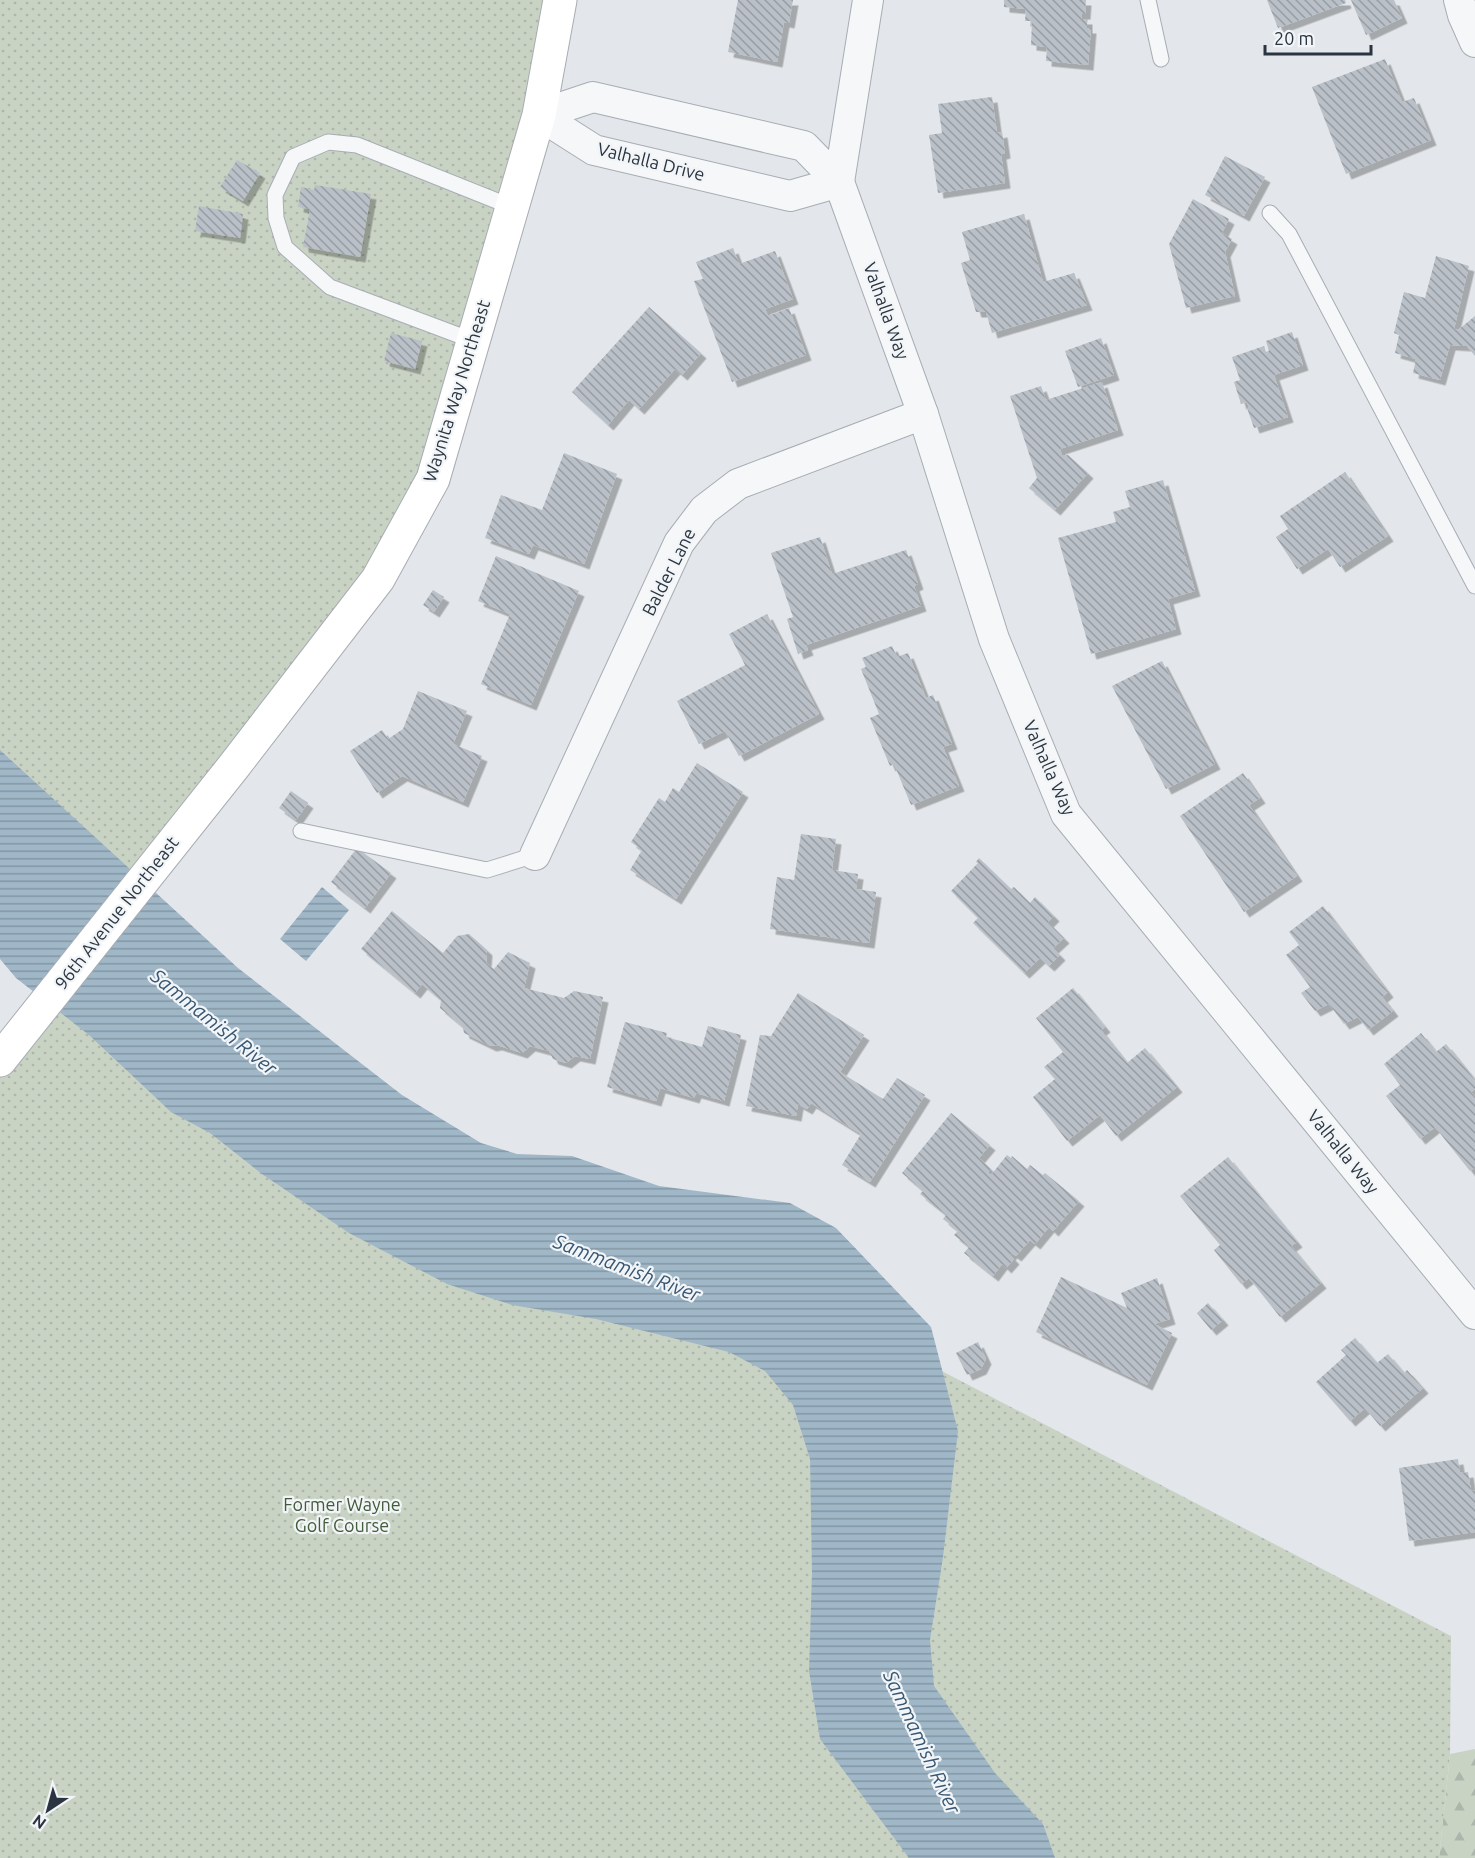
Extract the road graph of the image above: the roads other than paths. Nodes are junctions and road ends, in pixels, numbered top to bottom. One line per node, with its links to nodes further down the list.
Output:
1 (560, 0): 7 (main road, Waynita Way Northeast)
2 (868, 0): 8 (street)
3 (1149, 0): 6 (lane)
4 (1460, 0): 5 (street)
5 (1475, 42)
6 (1161, 58)
7 (539, 115): 8 (street, Valhalla Drive); 8 (street); 9 (main road, Waynita Way Northeast)
8 (839, 182): 12 (street, Valhalla Way)
9 (512, 207): 11 (main road, Waynita Way Northeast); 11 (lane)
10 (1270, 213): 13 (lane)
11 (474, 341): 14 (main road, Waynita Way Northeast)
12 (923, 414): 16 (street, Balder Lane); 18 (street, Valhalla Way)
13 (1475, 586)
14 (234, 766): 17 (main road, 96th Avenue Northeast)
15 (302, 831): 16 (lane)
16 (535, 855)
17 (0, 1060)
18 (1475, 1314)

